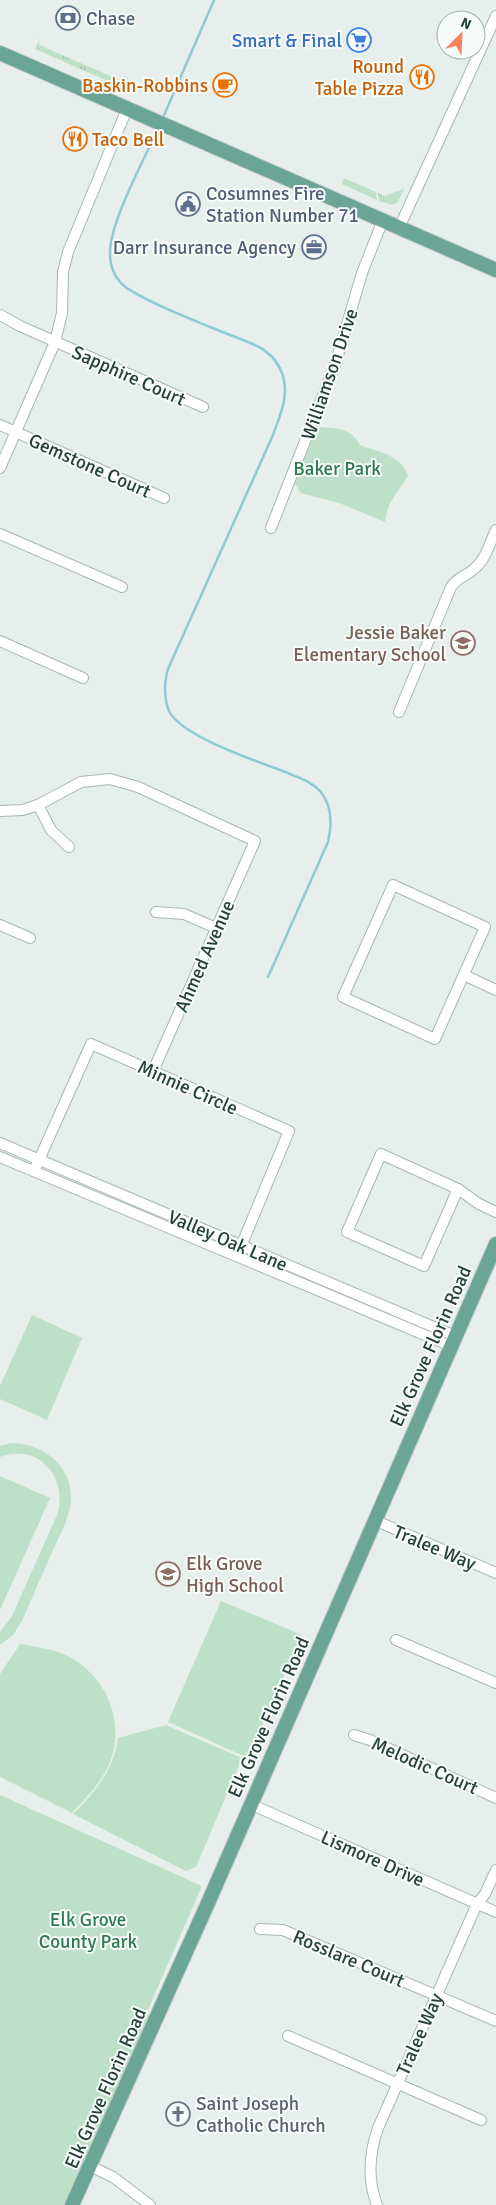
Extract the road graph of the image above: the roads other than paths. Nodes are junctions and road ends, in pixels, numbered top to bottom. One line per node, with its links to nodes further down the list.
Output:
1 (496, 16): 5 (street)
2 (0, 53): 3 (main road)
3 (127, 109): 4 (main road); 8 (street)
4 (383, 220): 5 (main road); 14 (street, Williamson Drive)
5 (399, 228): 6 (main road)
6 (496, 270)
7 (0, 315): 8 (street, Sapphire Court)
8 (55, 342): 9 (street, Sapphire Court); 11 (street)
9 (203, 407)
10 (0, 425): 11 (street, Gemstone Court)
11 (16, 432): 12 (street); 13 (street, Gemstone Court)
12 (0, 468)
13 (164, 498)
14 (271, 528)
15 (496, 530): 20 (street)
16 (0, 534): 17 (street)
17 (122, 587)
18 (0, 642): 19 (street)
19 (83, 678)
20 (399, 712)
21 (38, 806): 22 (street); 23 (street); 26 (street, Ahmed Avenue)
22 (0, 812)
23 (69, 847)
24 (156, 912): 26 (street)
25 (0, 925): 27 (street)
26 (216, 928): 30 (street, Ahmed Avenue)
27 (30, 938)
28 (464, 975): 28 (street); 29 (street)
29 (496, 990)
30 (153, 1071): 33 (street, Minnie Circle); 38 (street, Minnie Circle)
31 (0, 1144): 33 (street, Valley Oak Lane)
32 (0, 1157): 34 (street, Valley Oak Lane)
33 (39, 1159): 34 (street, Minnie Circle); 38 (street, Valley Oak Lane)
34 (34, 1171): 38 (street, Valley Oak Lane)
35 (458, 1189): 35 (street); 36 (street)
36 (496, 1212)
37 (496, 1244): 39 (main road, Elk Grove Florin Road)
38 (239, 1251): 39 (street, Valley Oak Lane)
39 (453, 1341): 40 (main road, Elk Grove Florin Road)
40 (374, 1520): 41 (street, Tralee Way); 46 (main road, Elk Grove Florin Road)
41 (496, 1573)
42 (396, 1640): 43 (street)
43 (496, 1684)
44 (354, 1735): 45 (street, Melodic Court)
45 (496, 1798)
46 (250, 1804): 48 (street, Lismore Drive); 56 (main road, Elk Grove Florin Road)
47 (496, 1870): 48 (street, Tralee Way)
48 (478, 1904): 49 (street, Lismore Drive); 51 (street, Tralee Way)
49 (496, 1912)
50 (260, 1929): 51 (street, Rosslare Court)
51 (436, 1995): 52 (street, Rosslare Court); 54 (street, Tralee Way)
52 (496, 2021)
53 (288, 2036): 54 (street)
54 (398, 2084): 55 (street); 59 (street, Tralee Way)
55 (481, 2120)
56 (90, 2166): 57 (street); 58 (main road, Elk Grove Florin Road)
57 (146, 2204)
58 (72, 2205)
59 (378, 2205)

